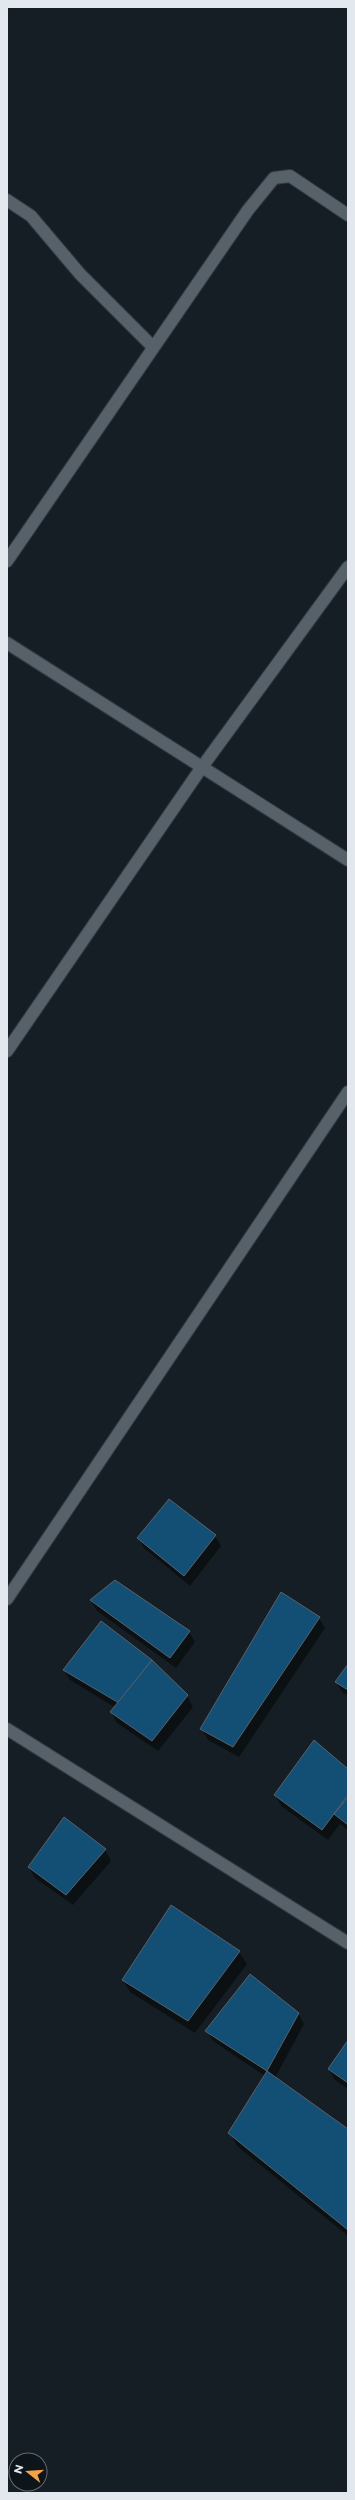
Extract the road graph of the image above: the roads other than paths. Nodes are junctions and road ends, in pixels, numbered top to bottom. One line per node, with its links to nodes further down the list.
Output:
1 (7, 200): 3 (street)
2 (348, 215): 3 (street)
3 (154, 347): 4 (street)
4 (7, 561)
5 (348, 567): 7 (street)
6 (7, 643): 7 (street)
7 (202, 767): 8 (street); 9 (street)
8 (348, 860)
9 (7, 1051)
10 (348, 1092): 11 (street)
11 (7, 1599)
12 (7, 1729): 13 (street)
13 (348, 1943)

